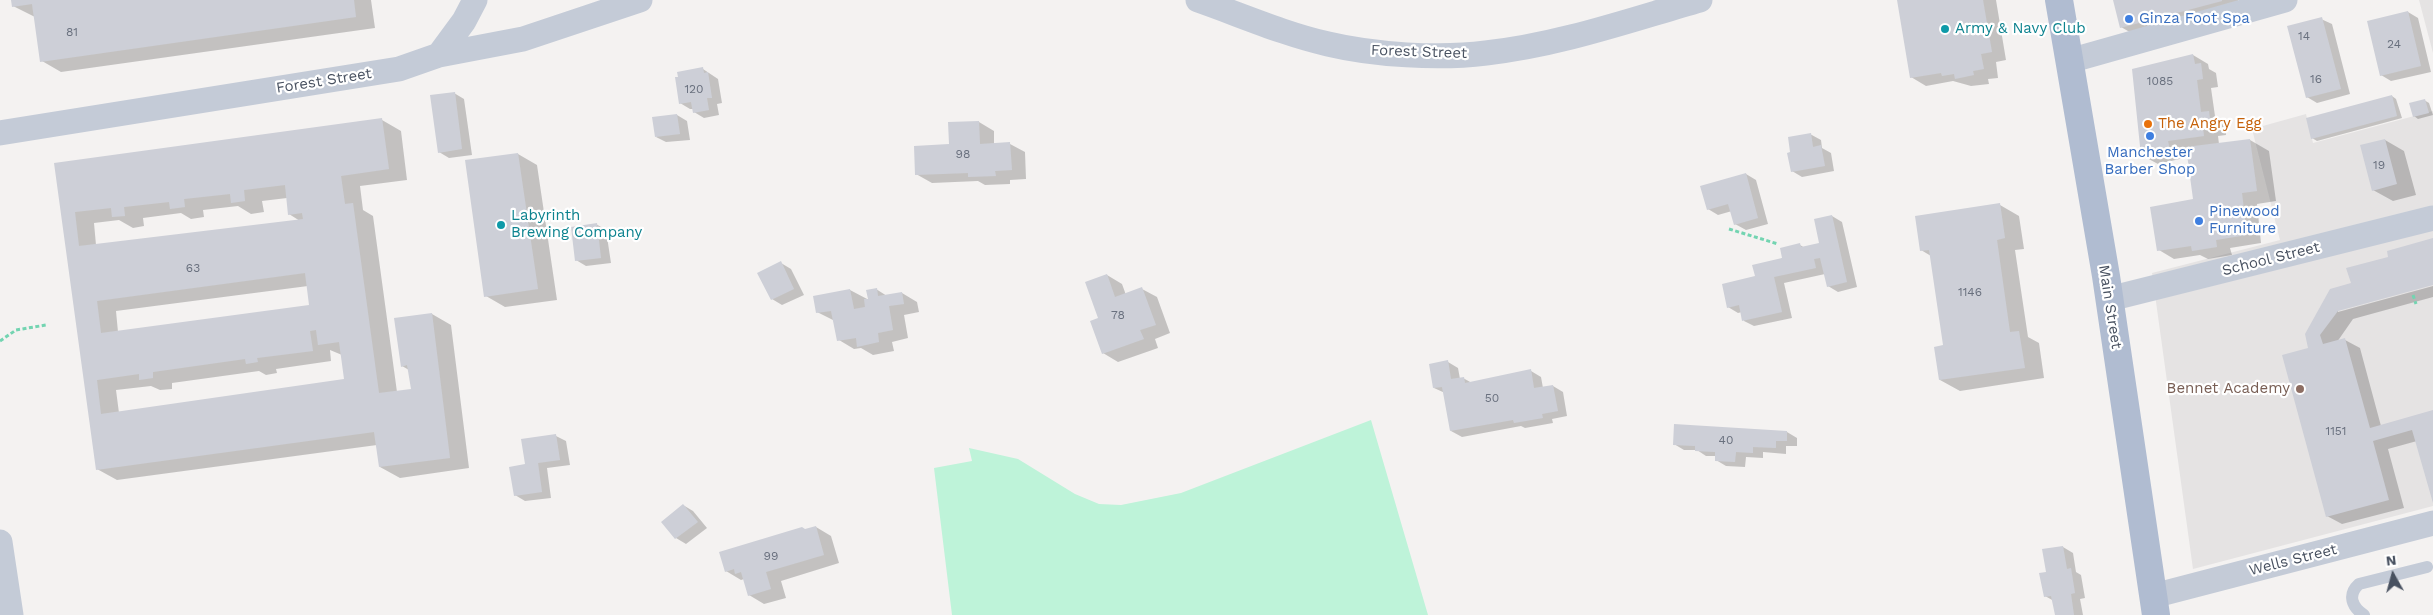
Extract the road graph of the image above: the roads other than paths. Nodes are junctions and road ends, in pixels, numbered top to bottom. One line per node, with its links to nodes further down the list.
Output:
1 (474, 0): 7 (street)
2 (640, 0): 7 (street, Forest Street)
3 (1198, 0): 4 (street, Forest Street)
4 (1700, 0)
5 (2059, 0): 8 (main road, Main Street)
6 (2285, 0): 8 (street)
7 (439, 55): 9 (street, Forest Street)
8 (2070, 61): 11 (main road, Main Street)
9 (0, 134)
10 (2433, 218): 11 (street, School Street)
11 (2109, 300): 15 (main road, Main Street)
12 (2433, 523): 15 (street, Wells Street)
13 (0, 542): 16 (street)
14 (2427, 567): 17 (lane)
15 (2154, 606)
16 (11, 615)
17 (2364, 615)

